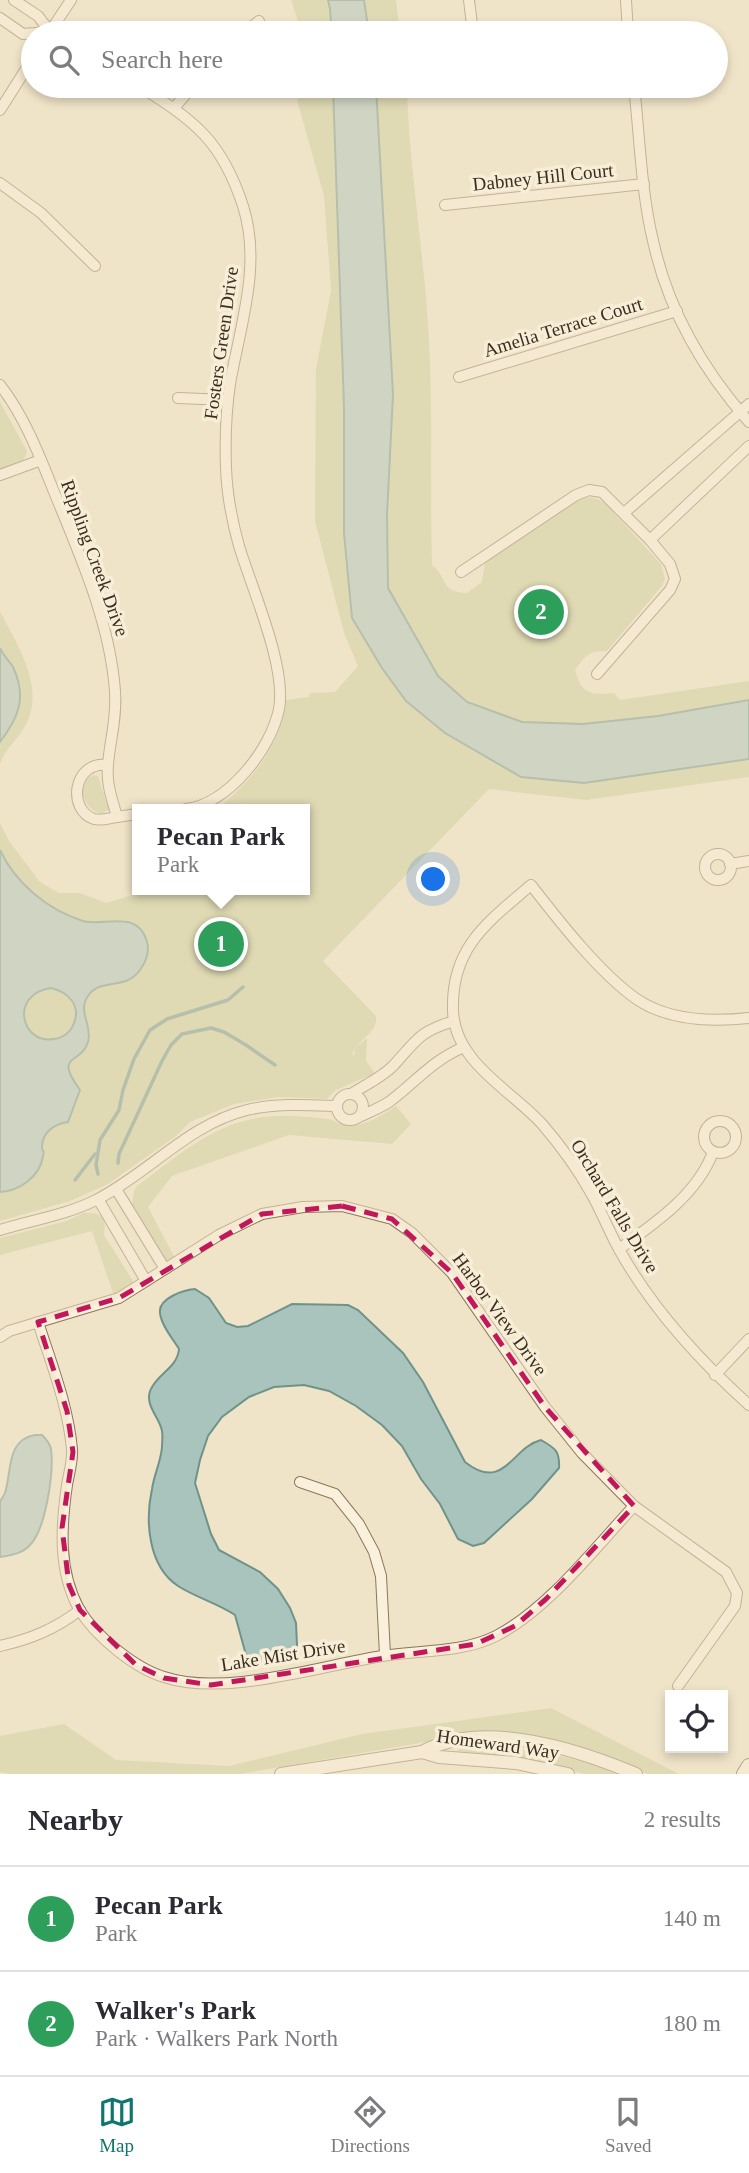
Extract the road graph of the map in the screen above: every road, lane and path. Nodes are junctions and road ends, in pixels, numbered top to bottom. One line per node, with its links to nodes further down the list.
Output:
1 (14, 0): 6 (street)
2 (71, 0): 7 (street)
3 (469, 0): 8 (street)
4 (626, 0): 9 (street)
5 (0, 18): 10 (street)
6 (42, 21)
7 (58, 21)
8 (472, 21)
9 (627, 21)
10 (21, 33)
11 (21, 77): 16 (street)
12 (158, 98): 15 (street, Fosters Green Drive)
13 (183, 98): 15 (street)
14 (636, 98): 18 (street)
15 (174, 108): 25 (street, Fosters Green Drive)
16 (0, 110)
17 (0, 183): 20 (street)
18 (644, 184): 19 (street, Dabney Hill Court); 21 (street)
19 (445, 205)
20 (95, 266)
21 (677, 311): 22 (street, Amelia Terrace Court); 26 (street)
22 (459, 377)
23 (0, 385): 29 (street, Rippling Creek Drive)
24 (178, 398): 25 (street)
25 (228, 400): 36 (street, Fosters Green Drive)
26 (745, 408): 27 (street); 31 (street)
27 (749, 422)
28 (749, 446): 32 (street)
29 (41, 460): 30 (street); 35 (street, Rippling Creek Drive)
30 (0, 475)
31 (624, 513): 32 (street); 33 (street)
32 (650, 540): 34 (street)
33 (461, 572)
34 (597, 674)
35 (107, 765): 38 (street, Rippling Creek Drive); 38 (street)
36 (204, 804)
37 (132, 815): 38 (street)
38 (117, 817)
39 (749, 861): 40 (street)
40 (730, 864)
41 (749, 1018): 42 (street, Orchard Falls Drive)
42 (454, 1021): 43 (street, Orchard Falls Drive); 44 (street)
43 (464, 1047): 46 (street); 53 (street, Orchard Falls Drive)
44 (351, 1094): 45 (street); 46 (street)
45 (337, 1106): 46 (street); 48 (street)
46 (359, 1117)
47 (713, 1152): 53 (street)
48 (116, 1189): 49 (street); 51 (street)
49 (98, 1199): 50 (street); 52 (street)
50 (0, 1230)
51 (144, 1236): 52 (street); 54 (street)
52 (126, 1246): 55 (street)
53 (619, 1250): 59 (street, Orchard Falls Drive)
54 (165, 1269): 55 (street, Harbor View Drive); 62 (street, Harbor View Drive)
55 (146, 1281): 56 (street, Harbor View Drive)
56 (38, 1322): 57 (street, Harbor View Drive); 63 (street, Lake Mist Drive)
57 (0, 1337)
58 (749, 1339): 59 (street)
59 (715, 1375): 60 (street, Orchard Falls Drive)
60 (749, 1405)
61 (300, 1482): 65 (street)
62 (634, 1506): 65 (street, Lake Mist Drive); 66 (street, Harbor View Drive)
63 (79, 1610): 64 (street); 65 (street, Lake Mist Drive)
64 (0, 1646)
65 (385, 1655)
66 (678, 1686)
67 (422, 1752): 69 (street, Homeward Way); 70 (street, Homeward Way); 71 (street, Homeward Way)
68 (749, 1766): 72 (main road)
69 (281, 1774)
70 (568, 1774)
71 (636, 1774)
72 (744, 1774)

